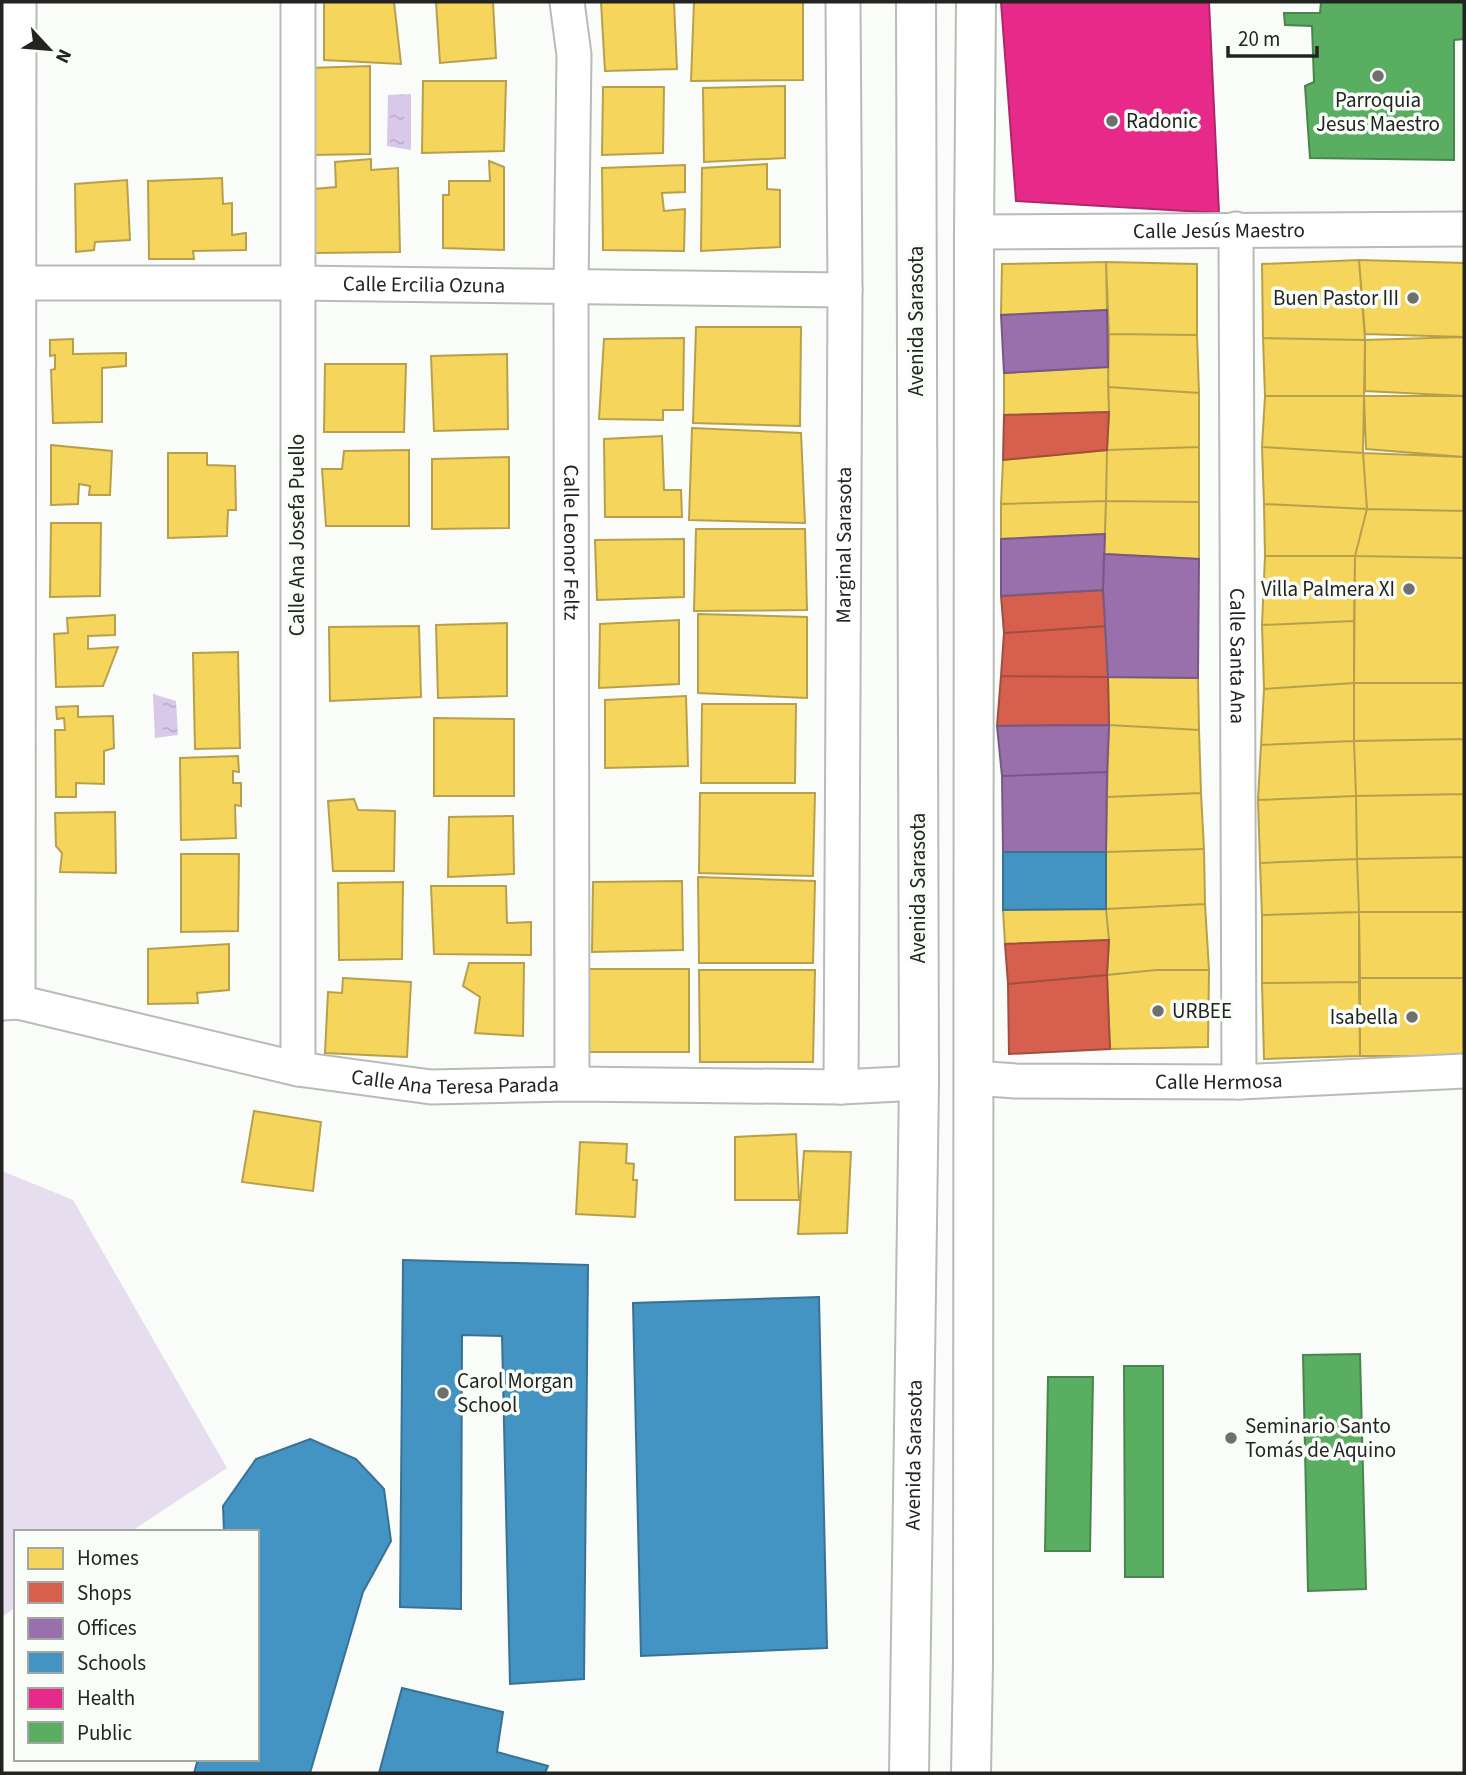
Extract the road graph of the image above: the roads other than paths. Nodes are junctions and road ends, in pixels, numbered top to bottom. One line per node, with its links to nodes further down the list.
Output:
1 (19, 2): 10 (street)
2 (298, 2): 11 (street, Calle Ana Josefa Puello)
3 (567, 2): 12 (street, Calle Leonor Feltz)
4 (843, 2): 13 (street, Marginal Sarasota)
5 (916, 2): 19 (main road, Avenida Sarasota)
6 (976, 2): 9 (main road)
7 (1236, 229): 8 (street, Calle Jesús Maestro); 9 (street, Calle Jesús Maestro); 18 (street, Calle Santa Ana)
8 (1464, 229)
9 (974, 232): 17 (main road)
10 (11, 283): 11 (street, Calle Ercilia Ozuna); 14 (street)
11 (296, 283): 12 (street, Calle Ercilia Ozuna); 15 (street, Calle Ana Josefa Puello)
12 (571, 287): 13 (street, Calle Ercilia Ozuna); 20 (street, Calle Leonor Feltz)
13 (845, 290): 21 (street, Marginal Sarasota)
14 (10, 1002): 15 (street, Calle Ana Teresa Parada)
15 (298, 1069): 20 (street, Calle Ana Teresa Parada)
16 (1464, 1071): 18 (street, Calle Hermosa)
17 (974, 1077): 18 (street, Calle Hermosa); 23 (main road)
18 (1238, 1082)
19 (919, 1083): 21 (street, Calle Ana Teresa Parada); 22 (main road, Avenida Sarasota)
20 (572, 1084): 21 (street, Calle Ana Teresa Parada)
21 (841, 1087)
22 (909, 1773)
23 (971, 1773)

